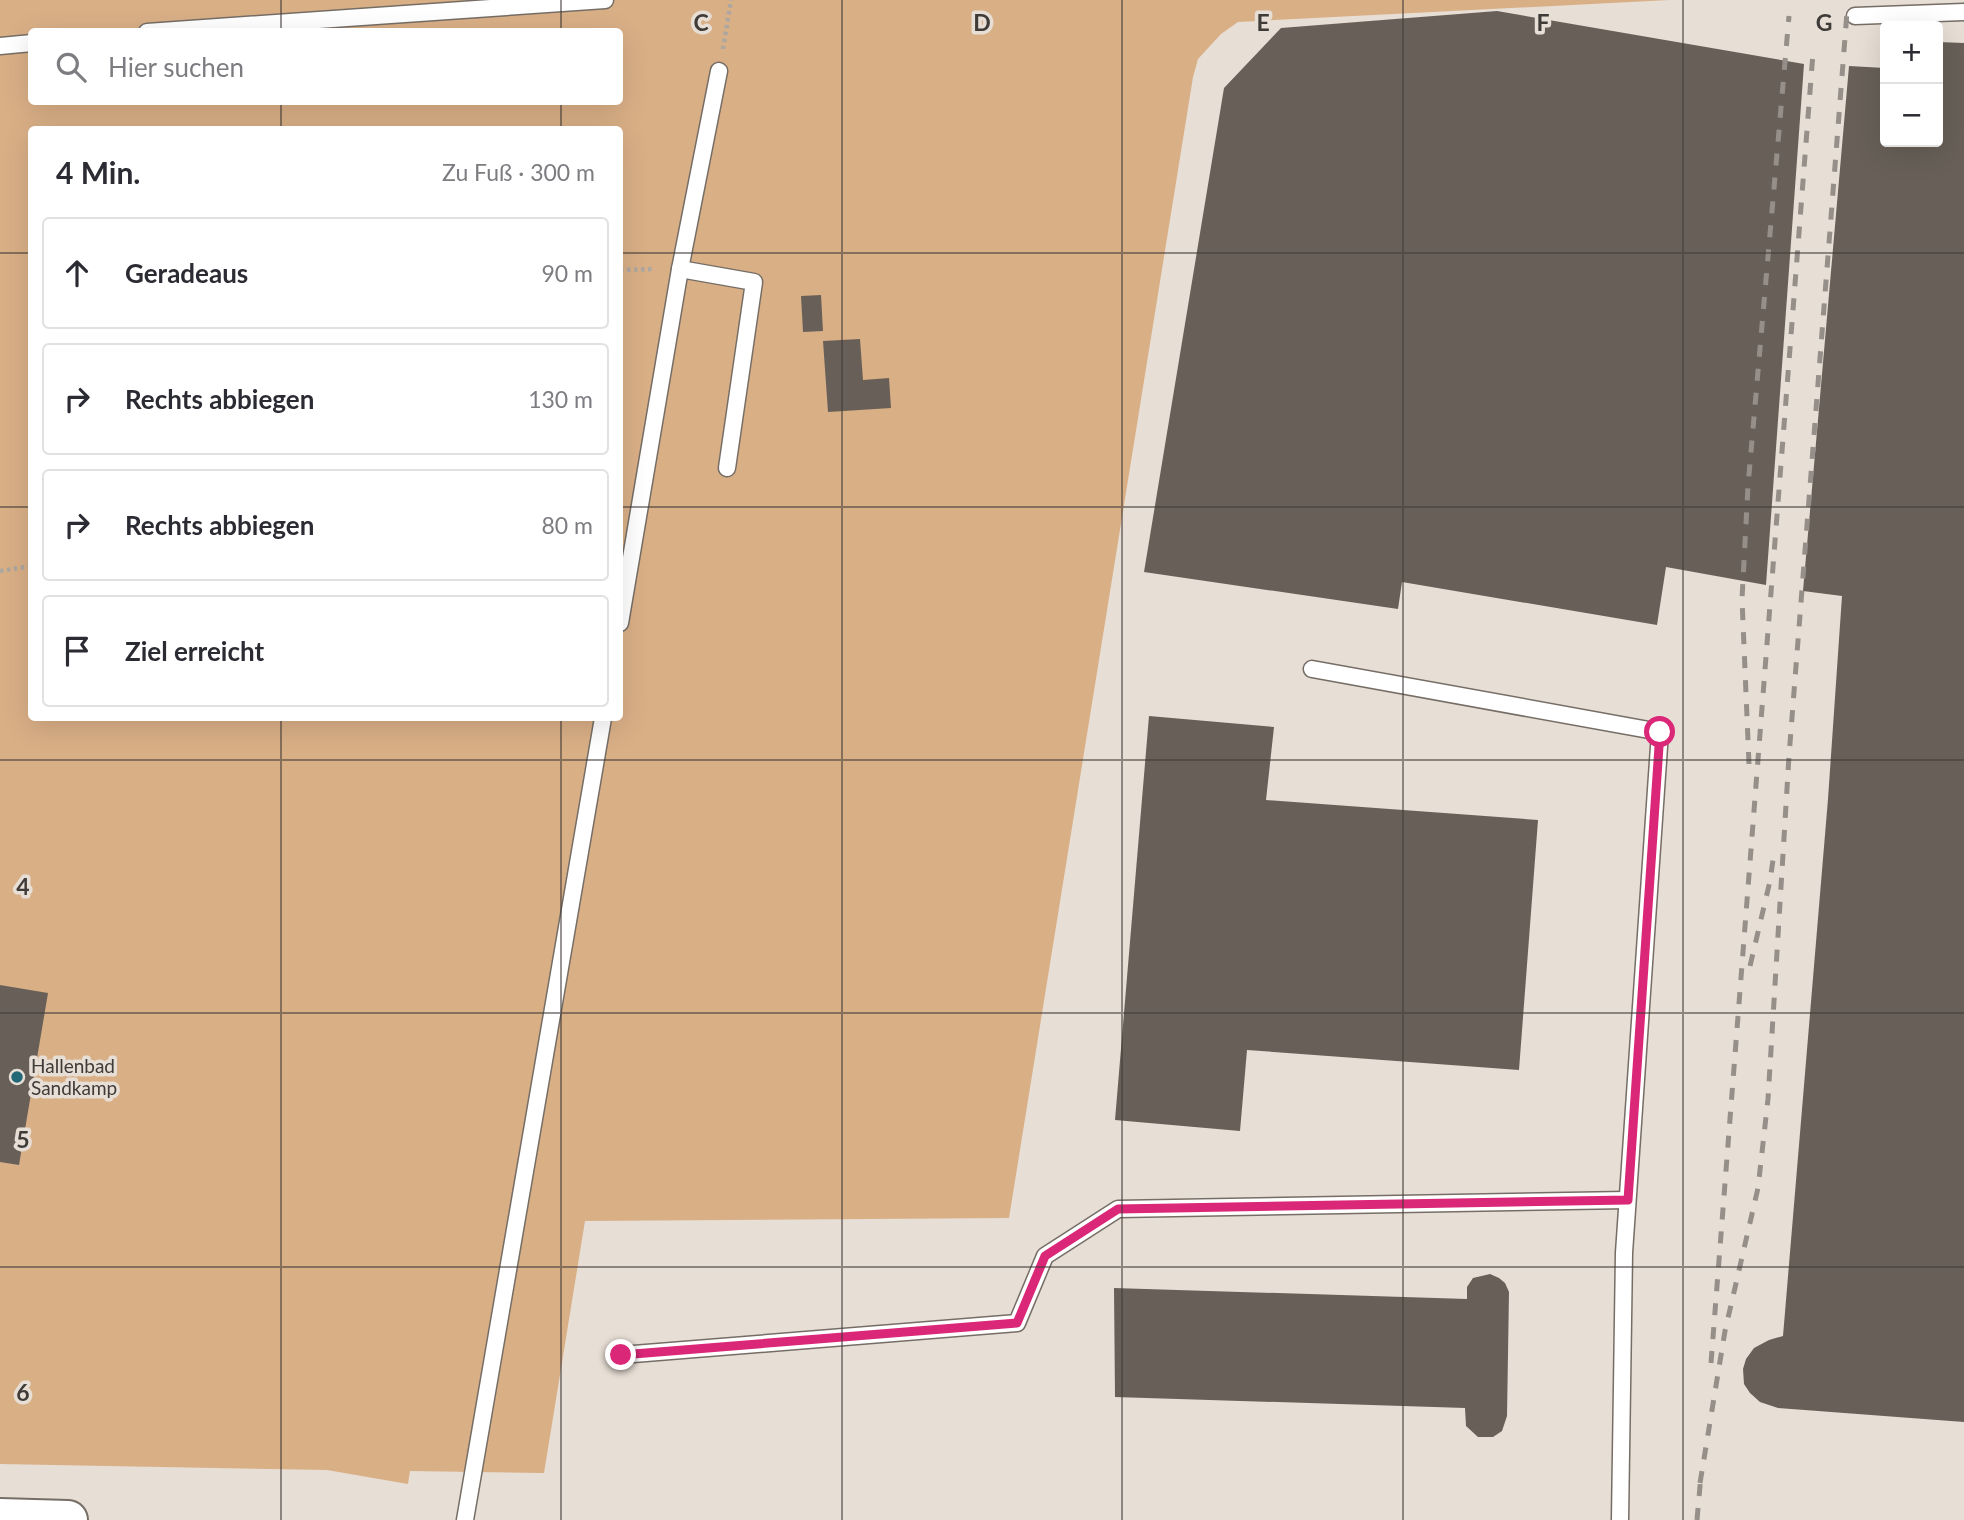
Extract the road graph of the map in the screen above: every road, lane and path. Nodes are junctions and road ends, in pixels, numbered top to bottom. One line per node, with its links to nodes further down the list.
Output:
1 (605, 0): 5 (lane)
2 (731, 0): 8 (path)
3 (1964, 12): 4 (lane)
4 (1855, 16)
5 (204, 28)
6 (28, 43): 7 (lane)
7 (0, 46)
8 (719, 71): 9 (lane)
9 (680, 269): 10 (path); 11 (lane); 14 (lane)
10 (623, 270)
11 (727, 468)
12 (28, 567): 13 (path)
13 (0, 571)
14 (623, 605)
15 (1312, 669): 17 (lane)
16 (602, 721): 19 (lane)
17 (1628, 1200): 18 (lane); 20 (lane)
18 (621, 1355)
19 (465, 1520)
20 (1620, 1520)

